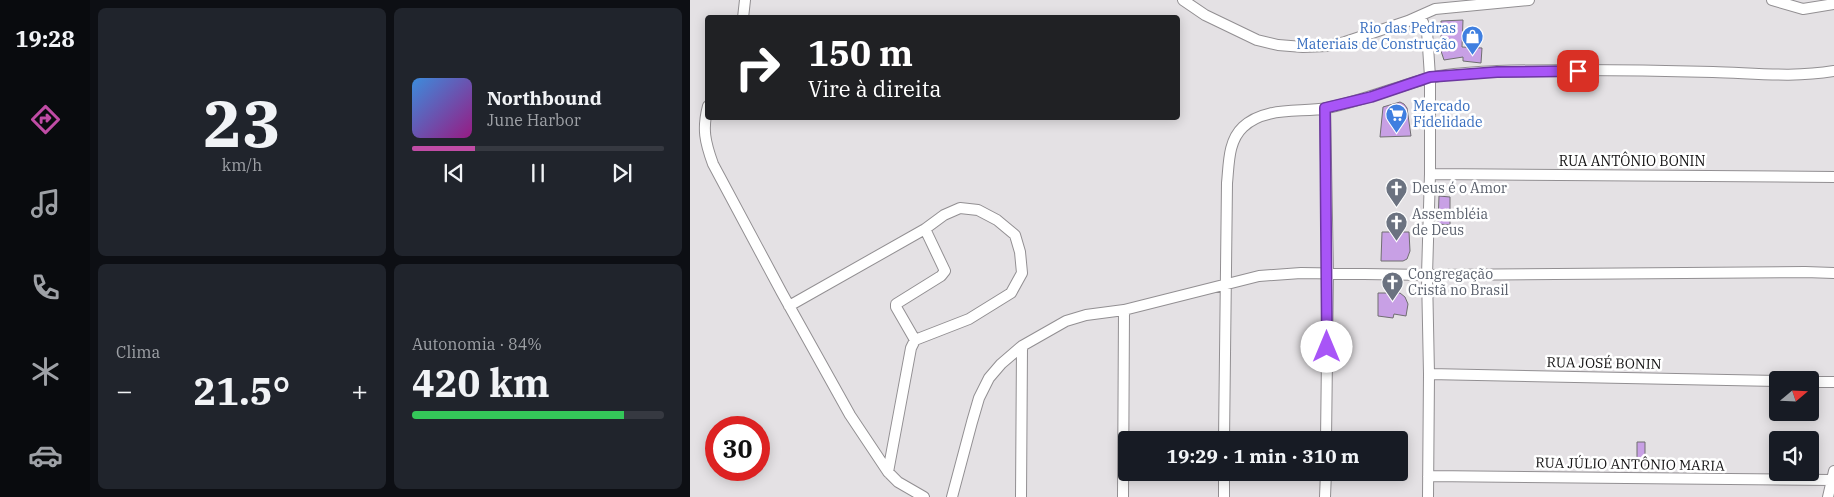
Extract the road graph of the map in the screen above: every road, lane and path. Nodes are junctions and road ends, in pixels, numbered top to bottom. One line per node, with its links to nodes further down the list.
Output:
1 (745, 0): 6 (street)
2 (1183, 0): 7 (street)
3 (1529, 0): 7 (street)
4 (1772, 0): 5 (street)
5 (1834, 4)
6 (743, 15)
7 (1420, 16): 9 (street)
8 (1834, 71): 9 (street)
9 (1430, 77): 10 (street); 12 (street)
10 (1325, 108): 15 (street); 18 (street)
11 (705, 120): 19 (street)
12 (1430, 174): 13 (street, RUA ANTÔNIO BONIN); 17 (street)
13 (1834, 177)
14 (925, 230): 19 (street); 21 (street); 21 (street)
15 (1328, 272): 17 (street); 18 (street); 28 (street)
16 (1834, 273): 17 (street)
17 (1427, 274): 23 (street)
18 (1225, 284): 20 (street); 27 (street)
19 (789, 306): 29 (street)
20 (1124, 310): 22 (street); 37 (street)
21 (914, 340): 29 (street)
22 (1022, 346): 35 (street); 36 (street)
23 (1429, 374): 24 (street, RUA JOSÉ BONIN); 30 (street)
24 (1769, 381)
25 (1819, 382): 26 (street)
26 (1834, 382)
27 (1224, 431)
28 (1326, 431)
29 (888, 472): 34 (street)
30 (1428, 476): 31 (street, RUA JÚLIO ANTÔNIO MARIA); 40 (street)
31 (1833, 476): 41 (street)
32 (1224, 481): 38 (street)
33 (1326, 481): 39 (street)
34 (924, 497)
35 (952, 497)
36 (1021, 497)
37 (1123, 497)
38 (1224, 497)
39 (1325, 497)
40 (1428, 497)
41 (1828, 497)

